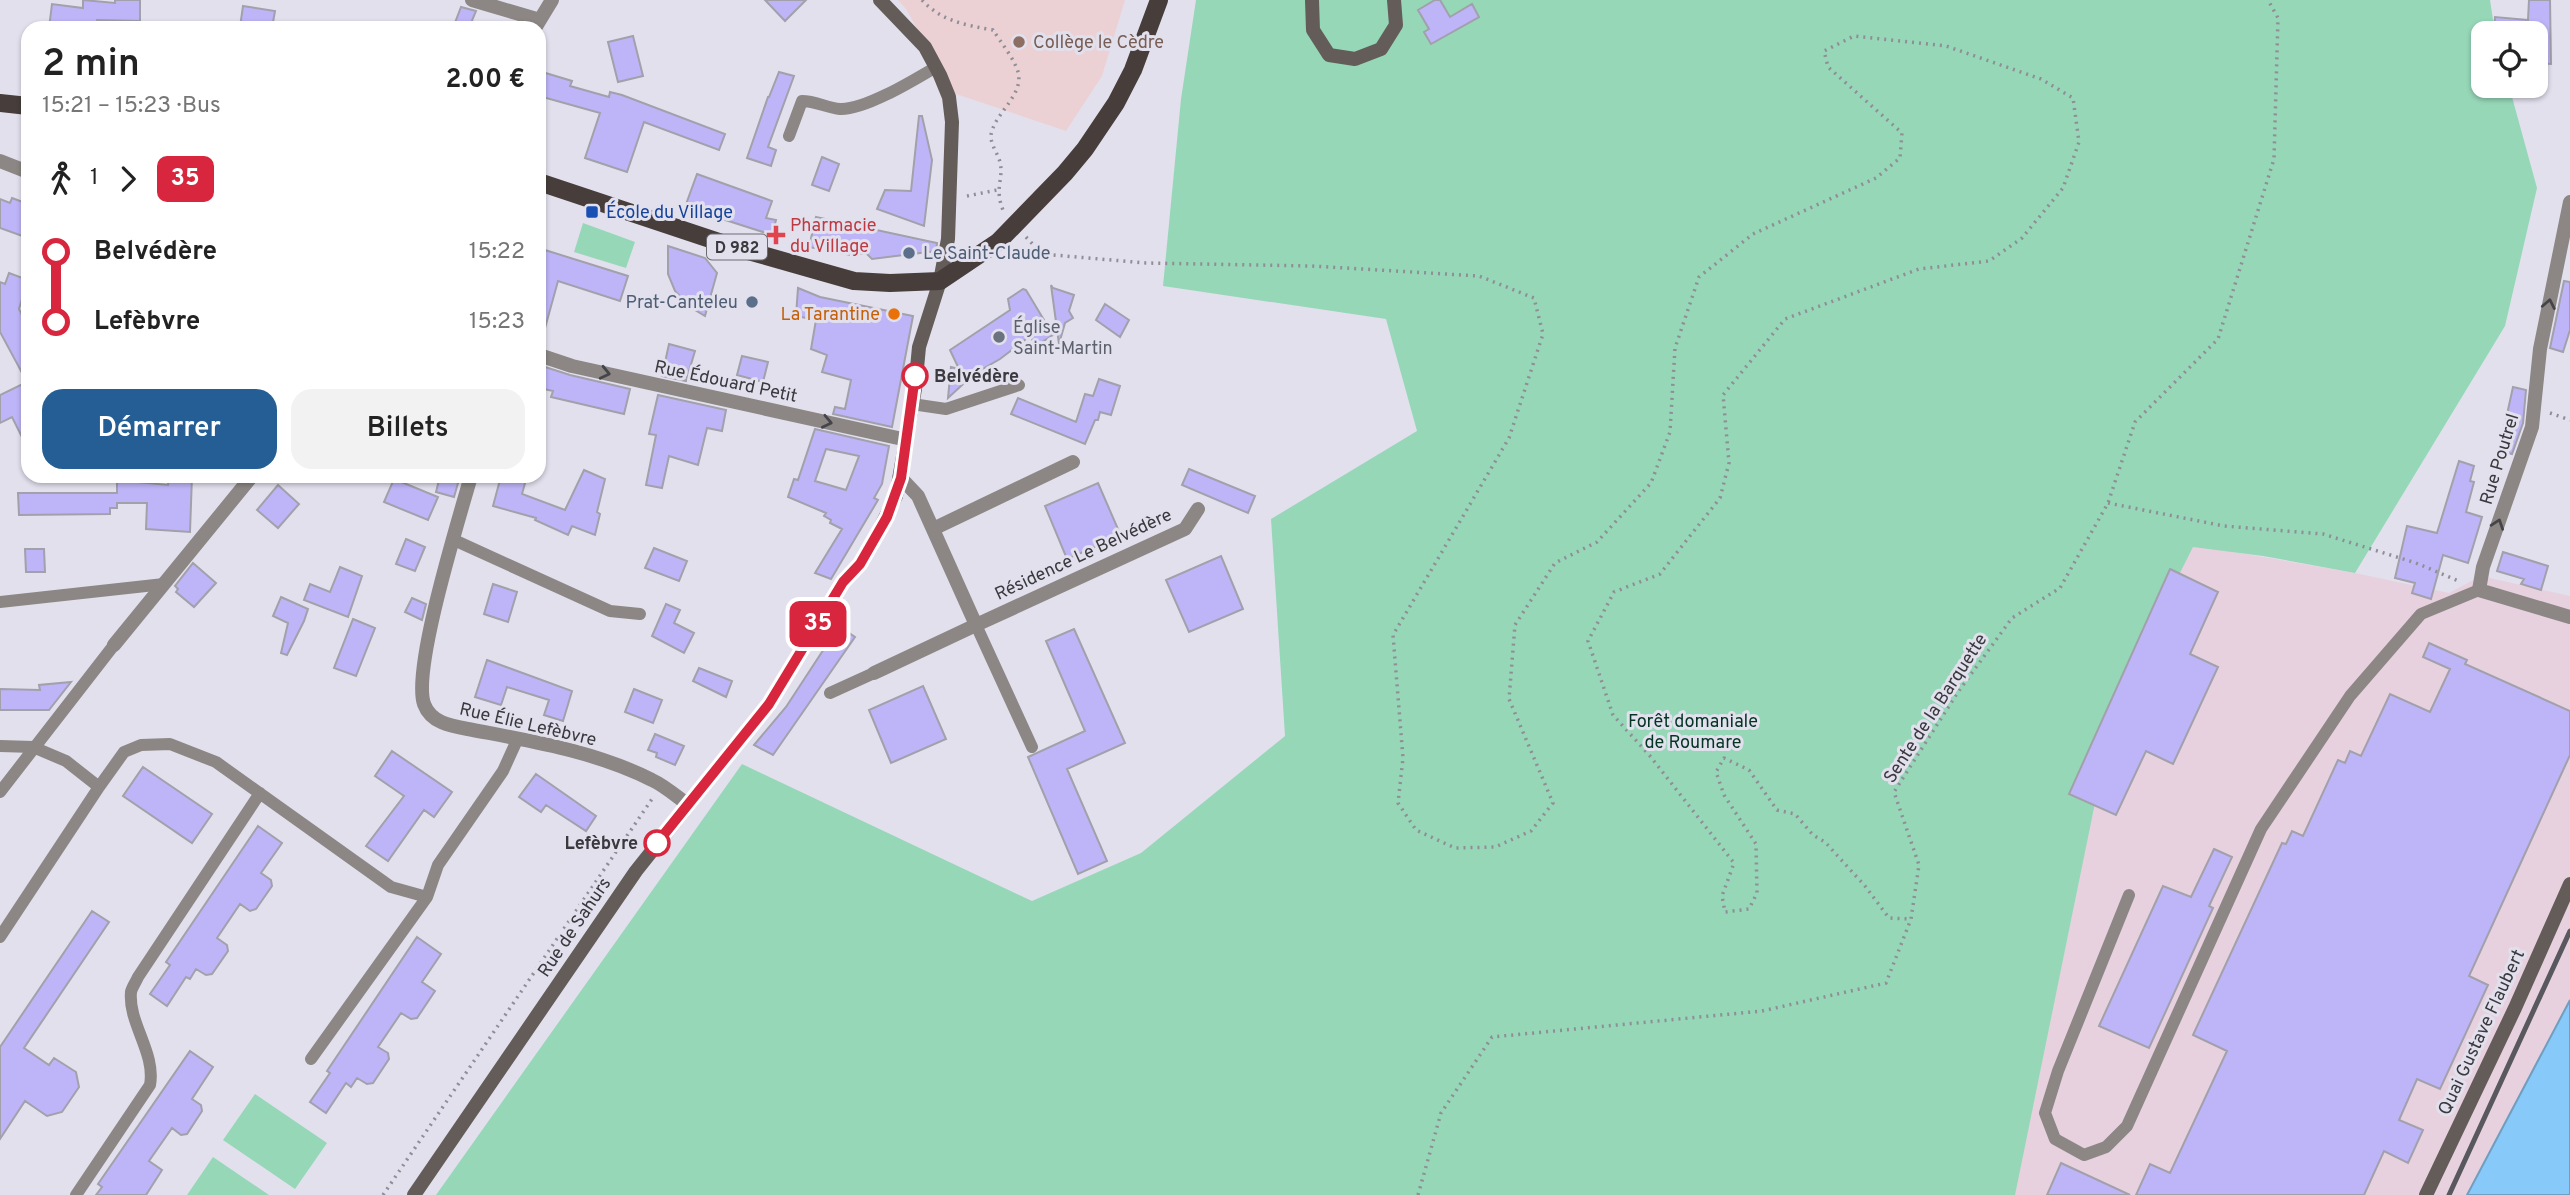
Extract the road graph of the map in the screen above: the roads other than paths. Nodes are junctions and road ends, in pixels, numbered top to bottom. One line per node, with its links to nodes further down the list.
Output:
1 (472, 0): 7 (street)
2 (552, 0): 8 (street)
3 (880, 0): 9 (street, Rue de Sahurs)
4 (1159, 0): 17 (main road)
5 (1312, 0): 6 (street)
6 (1394, 0)
7 (530, 21)
8 (540, 21)
9 (936, 67): 12 (lane); 17 (street, Rue de Sahurs)
10 (0, 103): 11 (main road)
11 (21, 105)
12 (789, 136)
13 (0, 161): 14 (street)
14 (21, 169)
15 (546, 184): 17 (main road, D 982)
16 (2570, 202): 30 (street, Rue Poutrel, one-way to 16)
17 (940, 281): 20 (street, Rue de Sahurs)
18 (546, 357): 21 (street, Rue Édouard Petit, one-way to 21)
19 (1019, 385): 20 (lane)
20 (912, 404): 21 (street, Rue de Sahurs)
21 (907, 440): 23 (street, Rue de Sahurs)
22 (1073, 462): 27 (street)
23 (901, 478): 27 (street); 45 (street, Rue de Sahurs)
24 (246, 483): 29 (street)
25 (469, 483): 28 (street, Rue Élie Lefèbvre)
26 (1198, 509): 34 (street, Résidence Le Belvédère)
27 (933, 528): 34 (street)
28 (454, 540): 32 (lane); 38 (street, Rue Élie Lefèbvre)
29 (164, 584): 31 (lane); 35 (street)
30 (2479, 590): 33 (street); 47 (lane)
31 (0, 602)
32 (640, 614)
33 (2570, 617)
34 (976, 625): 36 (street, Résidence Le Belvédère); 41 (lane)
35 (114, 645): 40 (lane)
36 (874, 673): 37 (lane)
37 (830, 693)
38 (518, 738): 45 (street, Rue Élie Lefèbvre); 48 (lane)
39 (0, 746): 40 (lane)
40 (33, 747): 42 (lane); 43 (lane)
41 (1032, 747)
42 (99, 787): 44 (lane); 49 (lane)
43 (0, 792)
44 (260, 793): 48 (lane); 51 (lane)
45 (688, 804): 52 (street, Rue de Sahurs)
46 (2570, 884): 53 (street, Quai Gustave Flaubert)
47 (2129, 895)
48 (427, 897): 50 (lane)
49 (0, 937)
50 (311, 1059)
51 (76, 1195)
52 (414, 1195)
53 (2426, 1195)

